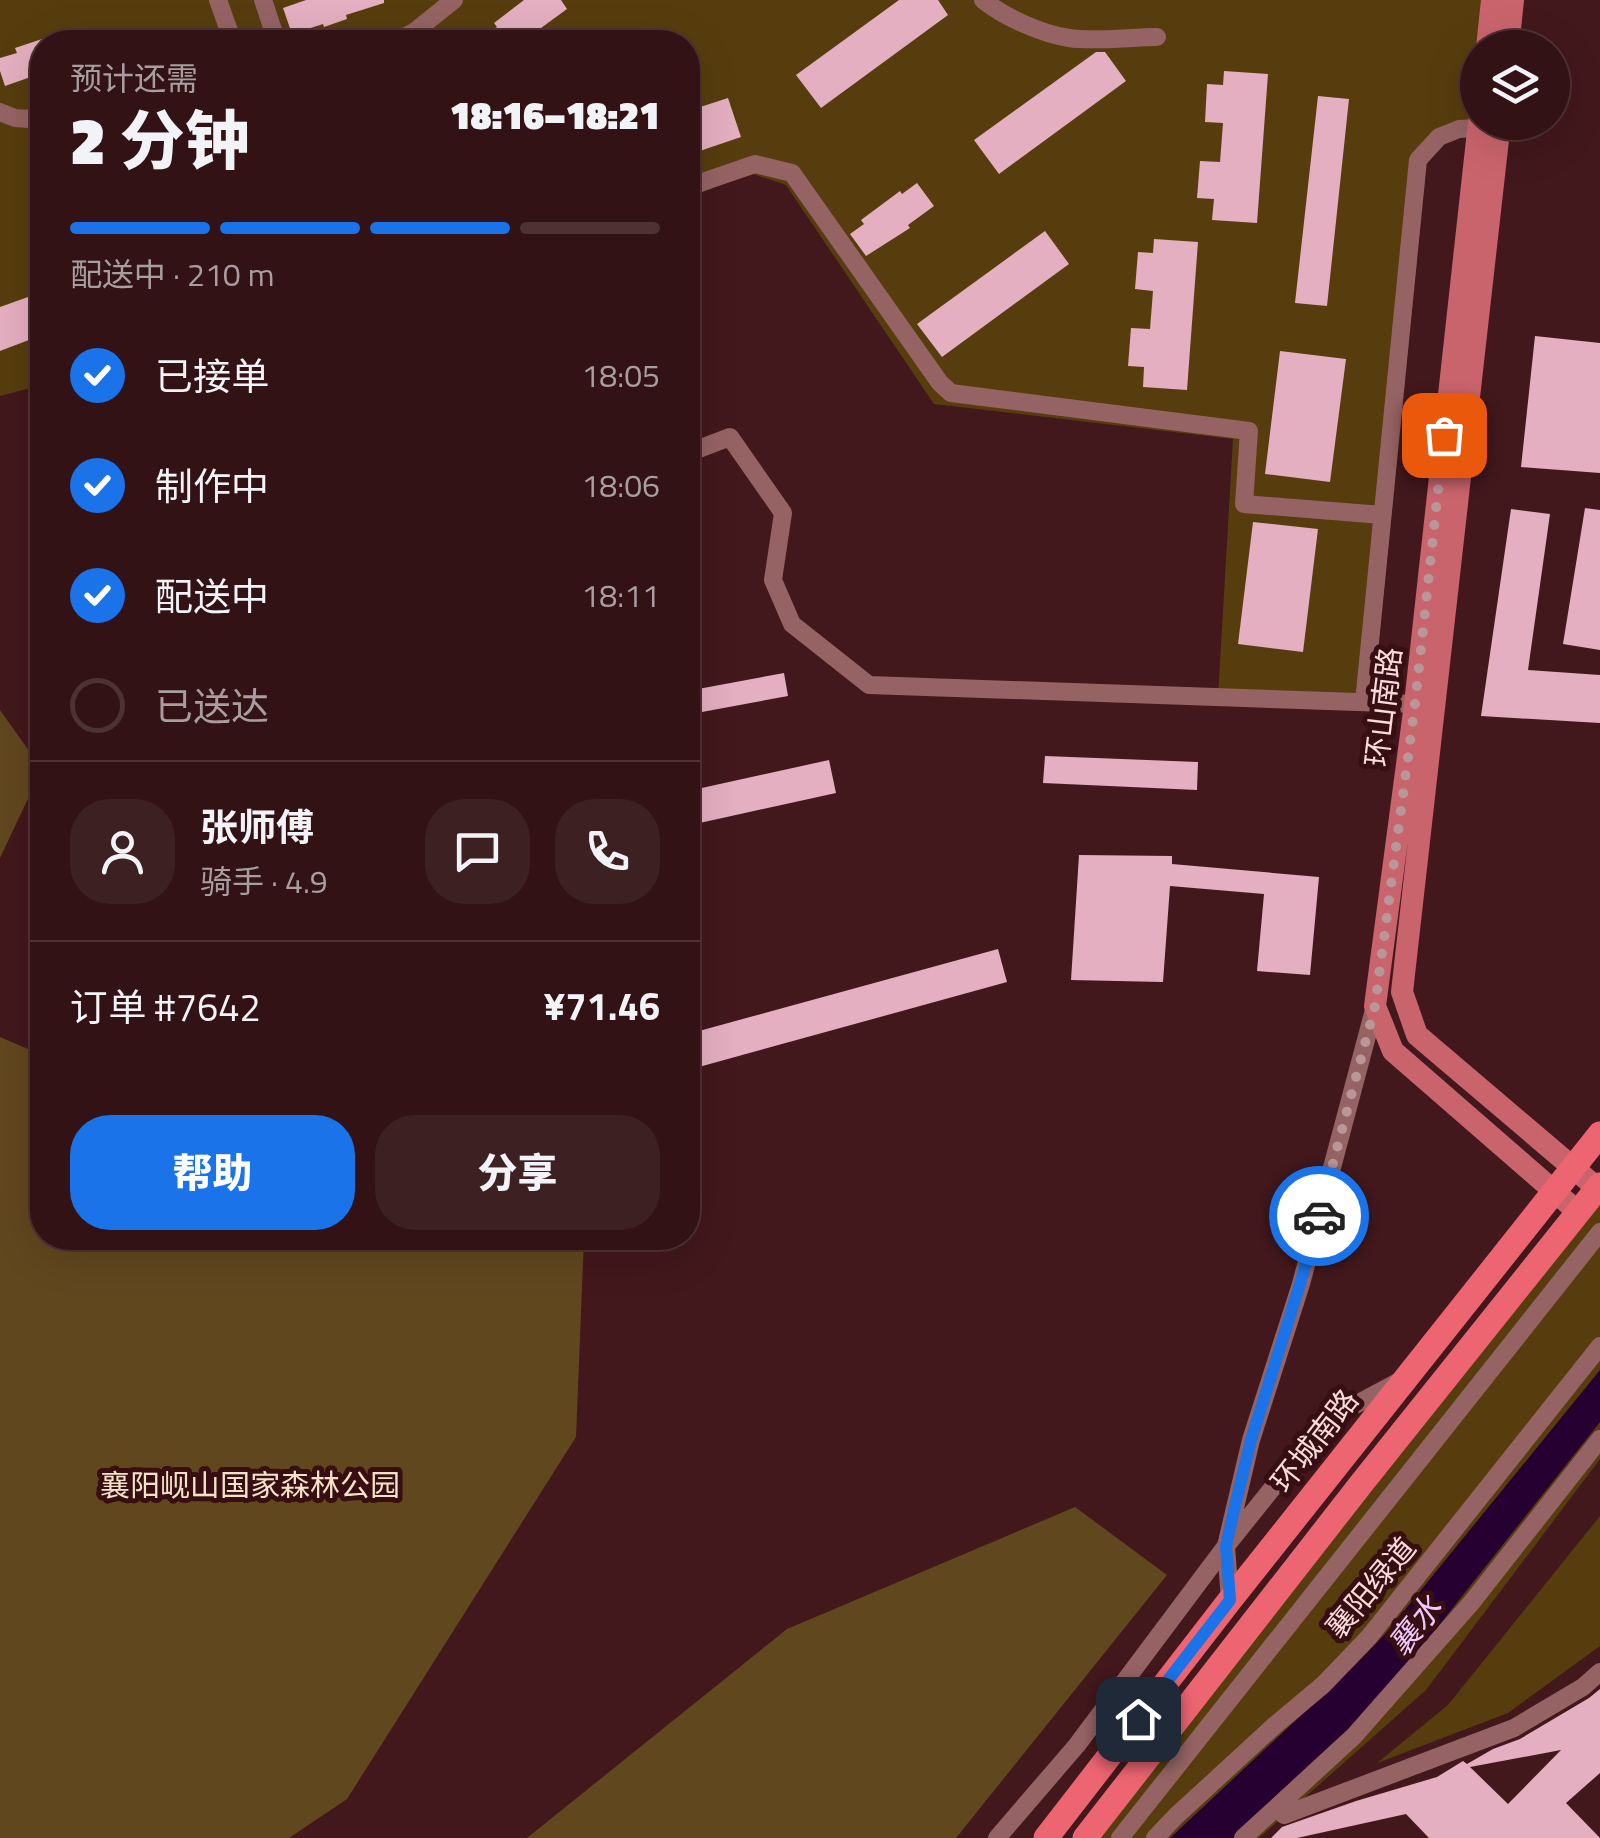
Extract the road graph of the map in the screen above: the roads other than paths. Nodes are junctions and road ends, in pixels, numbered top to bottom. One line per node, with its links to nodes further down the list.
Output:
1 (218, 0): 7 (street)
2 (263, 0): 8 (street)
3 (454, 0): 9 (street)
4 (983, 0): 12 (street)
5 (1492, 0): 10 (main road)
6 (1514, 0): 11 (main road)
7 (228, 30)
8 (273, 30)
9 (416, 30)
10 (1489, 30)
11 (1510, 30)
12 (1156, 37)
13 (0, 112): 14 (street)
14 (30, 119)
15 (1460, 129): 20 (street)
16 (1484, 140): 22 (main road, 环山南路)
17 (1484, 140): 25 (main road, 环山南路)
18 (700, 183): 20 (street)
19 (700, 448): 21 (street)
20 (1382, 515): 21 (street)
21 (1364, 702): 22 (street)
22 (1415, 704): 23 (main road, 环山南路)
23 (1375, 1006): 27 (main road); 33 (street)
24 (1600, 1134): 25 (highway, 环城南路)
25 (1572, 1169): 26 (main road, 环山南路); 27 (highway, 环城南路)
26 (1598, 1187): 28 (highway, 环城南路)
27 (1554, 1192): 28 (main road); 31 (highway, 环城南路)
28 (1578, 1212): 39 (highway, 环城南路)
29 (1600, 1232): 40 (street)
30 (1600, 1346): 41 (street, 襄阳绿道)
31 (1407, 1377): 33 (street); 34 (highway, 环城南路)
32 (1600, 1439): 42 (street)
33 (1226, 1546): 34 (street); 37 (street)
34 (1230, 1600): 38 (highway, 环城南路)
35 (1600, 1672): 36 (street)
36 (1284, 1816)
37 (996, 1838)
38 (1046, 1838)
39 (1085, 1838)
40 (1120, 1838)
41 (1155, 1838)
42 (1243, 1838)

